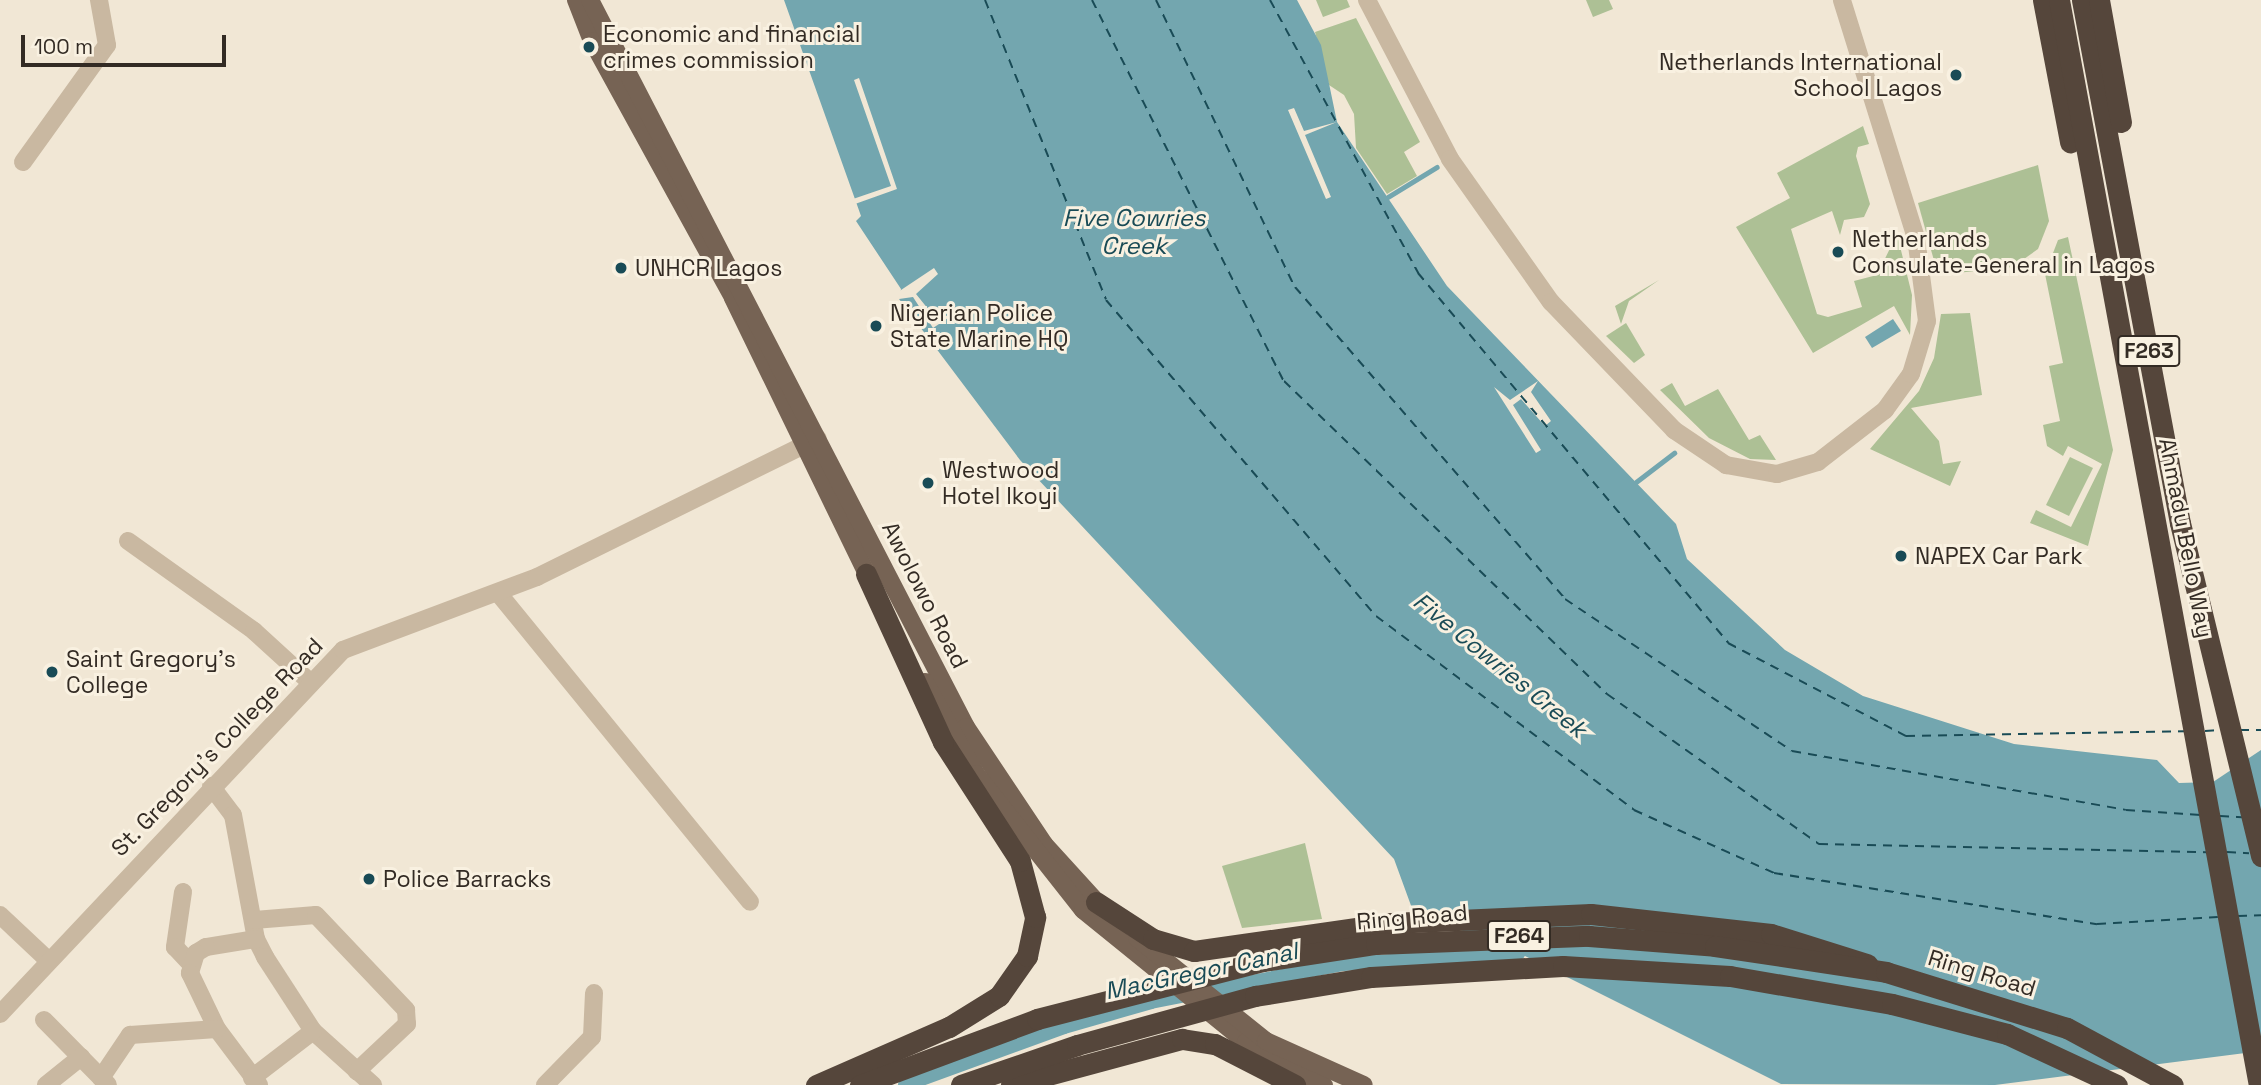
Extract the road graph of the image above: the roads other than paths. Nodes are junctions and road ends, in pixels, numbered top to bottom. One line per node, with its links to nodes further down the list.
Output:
1 (99, 0): 10 (street)
2 (576, 0): 13 (main road, Awolowo Road)
3 (590, 0): 13 (main road, Awolowo Road)
4 (1367, 0): 5 (street)
5 (1842, 0)
6 (2043, 0): 12 (highway)
7 (2059, 0): 12 (highway, Ahmadu Bello Way / F263)
8 (2082, 0): 11 (highway, Ahmadu Bello Way / F263)
9 (2099, 0): 11 (highway)
10 (23, 162)
11 (2123, 207): 19 (highway, Ahmadu Bello Way / F263)
12 (2098, 222): 51 (highway, Ahmadu Bello Way / F263)
13 (812, 440): 15 (main road, Awolowo Road); 16 (street, St. Gregory's College Road); 22 (main road, Awolowo Road)
14 (128, 541): 17 (street)
15 (866, 573): 31 (main road, Awolowo Road, bridge); 42 (highway)
16 (499, 594): 17 (street, St. Gregory's College Road); 21 (street)
17 (309, 681): 18 (street, St. Gregory's College Road)
18 (211, 786): 24 (street); 26 (street, St. Gregory's College Road)
19 (2261, 856)
20 (183, 892): 27 (street)
21 (750, 902)
22 (1096, 902): 28 (highway, bridge); 31 (main road, Awolowo Road, bridge)
23 (0, 915): 26 (street)
24 (254, 920): 25 (street); 36 (street)
25 (256, 939): 27 (street); 34 (street)
26 (49, 961): 30 (street, St. Gregory's College Road)
27 (191, 964): 33 (street)
28 (1886, 972): 43 (highway, Ring Road / F264, bridge); 50 (highway, Ring Road / F264, bridge)
29 (594, 993): 41 (street)
30 (0, 1014)
31 (1226, 1019): 47 (main road, Awolowo Road); 48 (main road, Awolowo Road)
32 (44, 1020): 35 (street)
33 (217, 1029): 37 (street); 38 (street)
34 (313, 1031): 36 (street); 38 (street)
35 (81, 1057): 37 (street); 39 (street)
36 (356, 1071): 40 (street)
37 (104, 1081)
38 (255, 1082)
39 (46, 1085)
40 (373, 1085)
41 (545, 1085)
42 (816, 1085)
43 (860, 1085)
44 (961, 1085): 49 (highway, F264, bridge)
45 (1011, 1085): 46 (highway)
46 (1295, 1085)
47 (1324, 1085)
48 (1364, 1085)
49 (2117, 1085)
50 (2173, 1085)
51 (2259, 1085)

